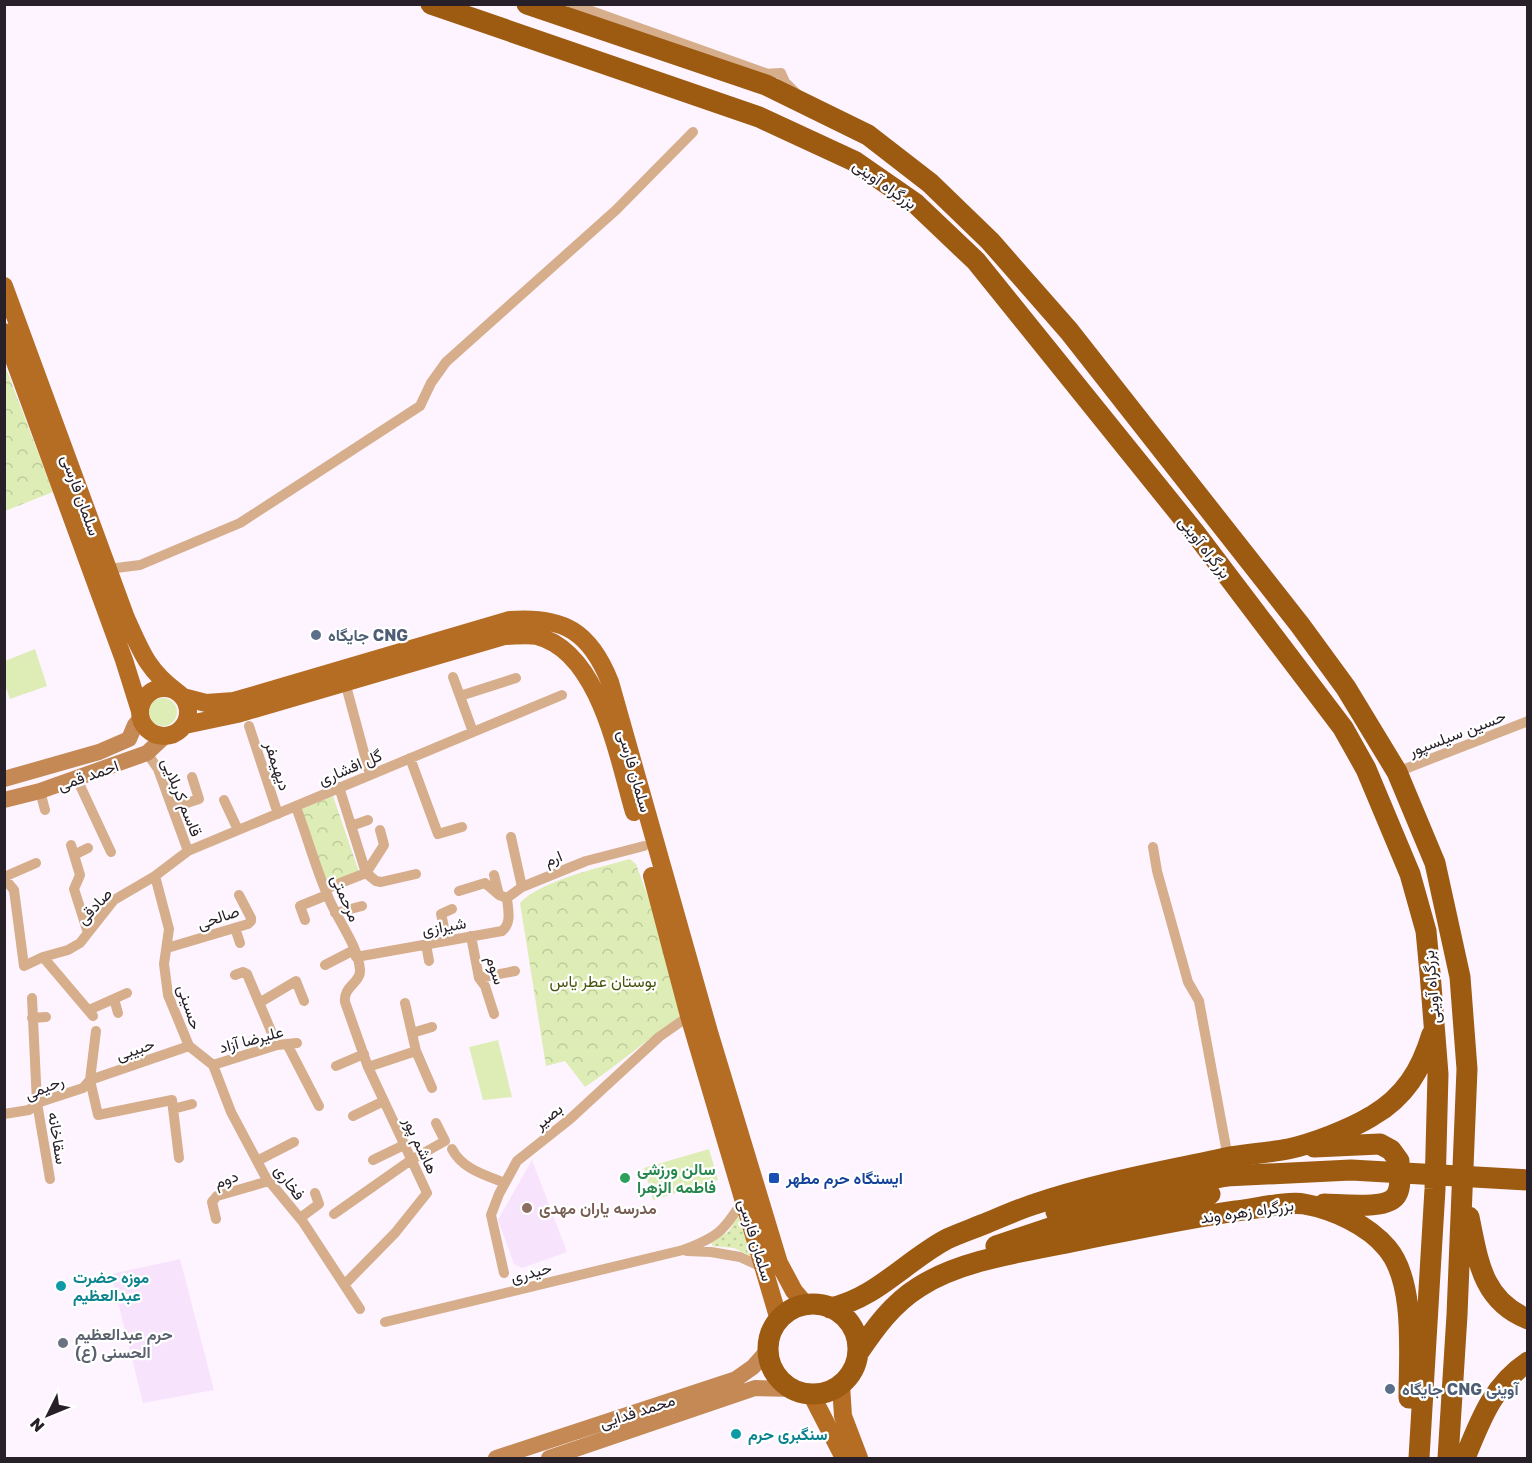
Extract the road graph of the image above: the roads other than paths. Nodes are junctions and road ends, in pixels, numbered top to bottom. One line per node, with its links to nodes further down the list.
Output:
1 (431, 4): 89 (highway, بزرگراه آوینی)
2 (527, 4): 4 (highway, بزرگراه آوینی)
3 (572, 4): 5 (street)
4 (732, 73): 5 (street); 6 (highway, بزرگراه آوینی)
5 (768, 74): 6 (street)
6 (809, 105): 25 (highway, بزرگراه آوینی)
7 (693, 132): 10 (street)
8 (4, 286): 10 (main road, سلمان فارسی)
9 (4, 332): 17 (main road, سلمان فارسی)
10 (108, 569): 14 (main road, سلمان فارسی)
11 (453, 677): 16 (street)
12 (516, 678): 16 (street)
13 (345, 682): 19 (main road, سلمان فارسی); 26 (street); 44 (main road, سلمان فارسی)
14 (180, 694): 17 (main road); 19 (main road); 136 (main road, سلمان فارسی)
15 (562, 695): 21 (street, گل افشاری)
16 (460, 696): 21 (street)
17 (140, 715): 22 (main road); 28 (street, احمد قمی)
18 (1527, 721): 25 (street, حسین سیلسپور)
19 (185, 725): 22 (main road)
20 (249, 726): 37 (street, دیهیمفر)
21 (473, 732): 24 (street, گل افشاری)
22 (164, 737): 23 (street, احمد قمی)
23 (147, 753): 29 (street, احمد قمی); 35 (street, قاسم کربلایی)
24 (410, 758): 26 (street, گل افشاری); 40 (street)
25 (1397, 772): 123 (highway, بزرگراه آوینی)
26 (370, 775): 30 (street, گل افشاری)
27 (192, 777): 35 (street)
28 (4, 779)
29 (77, 779): 31 (street, احمد قمی); 48 (street)
30 (339, 787): 34 (street, گل افشاری); 39 (street, مرحمتی)
31 (40, 791): 32 (street, احمد قمی); 36 (street)
32 (4, 800)
33 (224, 800): 41 (street)
34 (296, 807): 37 (street, گل افشاری); 57 (street, مرحمتی)
35 (172, 808): 47 (street, قاسم کربلایی)
36 (45, 810)
37 (278, 814): 41 (street, گل افشاری)
38 (368, 820): 39 (street)
39 (351, 826): 50 (street, مرحمتی)
40 (462, 827)
41 (238, 830): 47 (street, گل افشاری)
42 (380, 830): 50 (street)
43 (511, 837): 55 (street)
44 (644, 846): 55 (street, ارم); 86 (main road, سلمان فارسی)
45 (1153, 847): 118 (street)
46 (88, 848): 65 (street)
47 (188, 851): 53 (street, گل افشاری)
48 (111, 852)
49 (36, 863): 54 (street)
50 (366, 873): 51 (street); 57 (street)
51 (416, 874)
52 (494, 875): 59 (street)
53 (155, 876): 65 (street, صادقی); 70 (street, حسینی)
54 (4, 877): 72 (street, صادقی)
55 (522, 886): 59 (street, ارم)
56 (463, 887): 59 (street)
57 (326, 892): 62 (street, مرحمتی); 63 (street)
58 (239, 895): 64 (street, صالحی)
59 (503, 897): 66 (street, شیرازی)
60 (362, 906): 62 (street)
61 (452, 909): 67 (street)
62 (335, 913): 71 (street, مرحمتی)
63 (304, 920)
64 (235, 928): 68 (street); 70 (street, صالحی)
65 (88, 933): 72 (street, صادقی)
66 (471, 936): 67 (street, شیرازی); 77 (street, سوم)
67 (447, 940): 69 (street, شیرازی)
68 (240, 943)
69 (426, 944): 71 (street, شیرازی); 73 (street)
70 (167, 948): 94 (street, حسینی)
71 (355, 954): 74 (street, شیرازی); 96 (street, هاشم پور)
72 (48, 955): 80 (street)
73 (429, 962)
74 (325, 965)
75 (515, 971): 77 (street)
76 (235, 975): 82 (street)
77 (479, 978): 85 (street, سوم)
78 (127, 993): 80 (street)
79 (32, 998): 88 (street, سقاخانه)
80 (114, 999): 84 (street)
81 (304, 1000): 82 (street)
82 (259, 1003): 93 (street)
83 (405, 1003): 92 (street)
84 (118, 1013)
85 (494, 1014)
86 (689, 1016): 122 (street, بصیر); 126 (main road, سلمان فارسی)
87 (46, 1017): 88 (street)
88 (32, 1018): 103 (street, سقاخانه)
89 (1435, 1025): 113 (highway, بزرگراه زهره وند); 152 (highway, بزرگراه آوینی)
90 (432, 1028): 92 (street)
91 (96, 1031): 100 (street)
92 (412, 1033): 95 (street)
93 (287, 1044): 97 (street, علیرضا آزاد); 105 (street)
94 (189, 1046): 97 (street, حسینی); 100 (street, حبیبی)
95 (416, 1051): 99 (street); 101 (street)
96 (364, 1054): 98 (street); 99 (street, هاشم پور)
97 (213, 1065): 117 (street, فخاری)
98 (336, 1066)
99 (368, 1067): 102 (street, هاشم پور)
100 (90, 1080): 103 (street, رحیمی); 106 (street)
101 (432, 1088)
102 (384, 1101): 108 (street); 111 (street, هاشم پور)
103 (37, 1102): 107 (street, رحیمی); 119 (street, سقاخانه)
104 (192, 1104): 106 (street)
105 (318, 1106)
106 (173, 1109): 114 (street)
107 (4, 1114)
108 (353, 1116)
109 (436, 1123): 116 (street)
110 (294, 1142): 117 (street)
111 (404, 1145): 115 (street); 116 (street, هاشم پور)
112 (452, 1149): 122 (street)
113 (1291, 1149): 118 (highway, بزرگراه زهره وند); 127 (highway)
114 (179, 1158)
115 (373, 1160)
116 (411, 1160): 128 (street); 135 (street, هاشم پور)
117 (257, 1161): 121 (street, فخاری)
118 (1227, 1175): 120 (highway, بزرگراه زهره وند, bridge); 125 (highway, بزرگراه زهره وند); 133 (highway, بزرگراه زهره وند); 137 (highway, بزرگراه زهره وند)
119 (50, 1179)
120 (1527, 1180)
121 (269, 1181): 129 (street, فخاری); 130 (street, دوم)
122 (505, 1183): 134 (street, بصیر)
123 (1462, 1185): 139 (highway); 153 (highway, بزرگراه آوینی)
124 (315, 1193): 129 (street)
125 (1527, 1194)
126 (743, 1200): 131 (street); 132 (main road, سلمان فارسی)
127 (1302, 1203): 133 (highway, بزرگراه زهره وند); 151 (highway, بزرگراه زهره وند)
128 (334, 1214)
129 (300, 1218): 135 (street, فخاری)
130 (216, 1219)
131 (683, 1250): 132 (street); 141 (street, حیدری)
132 (765, 1268): 140 (main road, سلمان فارسی)
133 (956, 1268): 143 (highway, بزرگراه زهره وند)
134 (504, 1273)
135 (345, 1284): 138 (street, فخاری)
136 (806, 1305): 137 (highway); 140 (highway)
137 (830, 1308): 143 (highway)
138 (360, 1309)
139 (1527, 1319)
140 (779, 1320): 142 (highway)
141 (385, 1322)
142 (768, 1349): 146 (highway); 147 (street, محمد فدایی)
143 (858, 1353): 145 (highway)
144 (1527, 1362): 154 (highway)
145 (840, 1385): 146 (highway); 150 (main road)
146 (802, 1392): 148 (street, محمد فدایی); 149 (main road)
147 (496, 1458)
148 (553, 1458)
149 (844, 1458)
150 (859, 1458)
151 (1411, 1458)
152 (1419, 1458)
153 (1448, 1458)
154 (1465, 1458)

